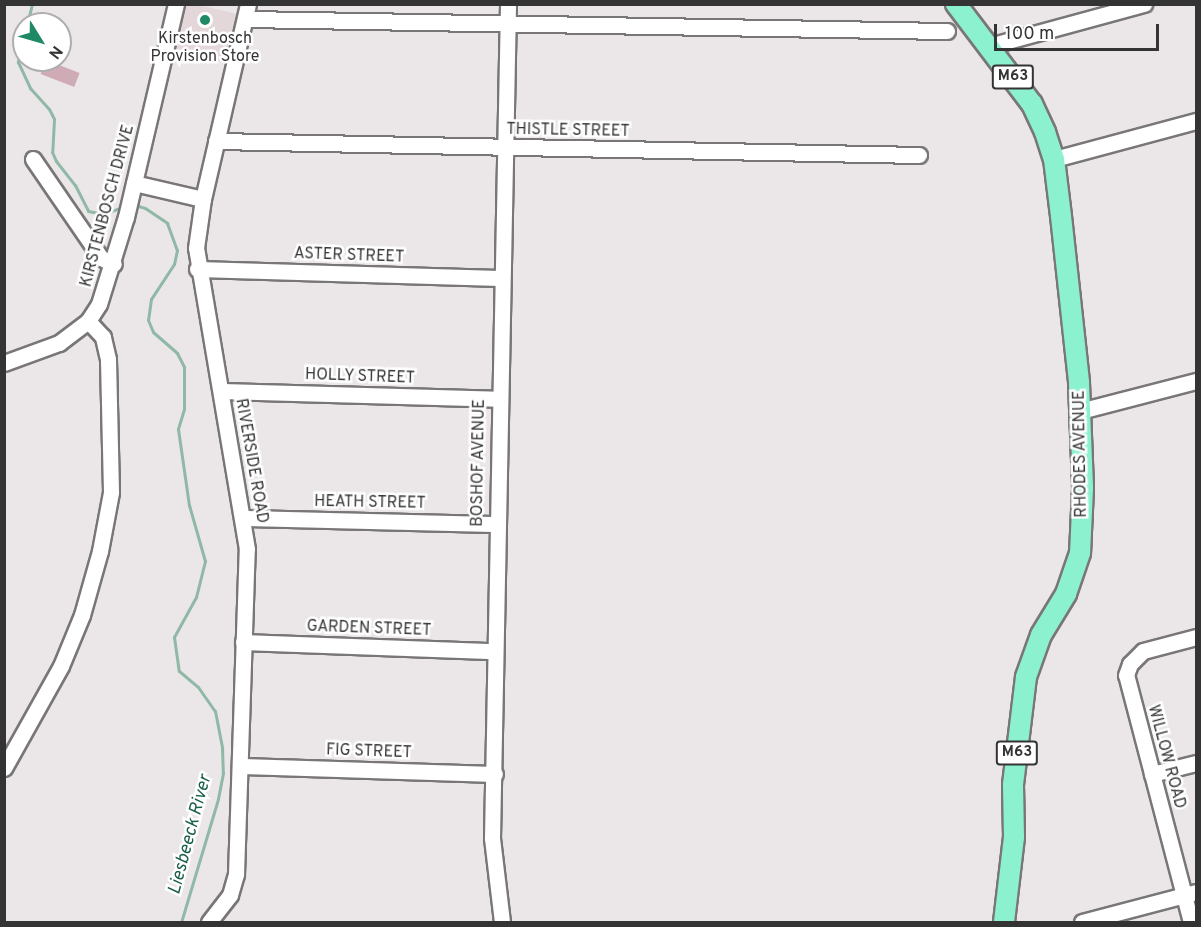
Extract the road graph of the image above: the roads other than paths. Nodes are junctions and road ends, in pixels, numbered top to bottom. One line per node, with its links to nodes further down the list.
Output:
1 (177, 4): 15 (street, KIRSTENBOSCH DRIVE)
2 (508, 4): 6 (street, BOSHOF AVENUE)
3 (956, 4): 8 (main road, RHODES AVENUE / M63)
4 (1144, 4): 8 (street)
5 (247, 12): 6 (street); 10 (street, RIVERSIDE ROAD)
6 (508, 25): 7 (street); 11 (street, BOSHOF AVENUE)
7 (947, 32)
8 (989, 46): 14 (main road, RHODES AVENUE / M63)
9 (1197, 121): 14 (street)
10 (216, 141): 11 (street, THISTLE STREET); 16 (street, RIVERSIDE ROAD)
11 (506, 148): 12 (street, THISTLE STREET); 19 (street, BOSHOF AVENUE)
12 (919, 155)
13 (33, 159): 17 (street)
14 (1054, 159): 25 (main road, RHODES AVENUE / M63)
15 (133, 188): 16 (street); 17 (street, KIRSTENBOSCH DRIVE)
16 (203, 199): 18 (street, RIVERSIDE ROAD)
17 (114, 264): 20 (street, KIRSTENBOSCH DRIVE)
18 (196, 269): 19 (street, ASTER STREET); 23 (street, RIVERSIDE ROAD)
19 (500, 278): 24 (street, BOSHOF AVENUE)
20 (88, 321): 21 (street, KIRSTENBOSCH DRIVE); 33 (street)
21 (4, 363)
22 (1197, 381): 25 (street)
23 (221, 391): 24 (street, HOLLY STREET); 26 (street, RIVERSIDE ROAD)
24 (498, 399): 27 (street, BOSHOF AVENUE)
25 (1080, 411): 39 (main road, RHODES AVENUE / M63)
26 (243, 518): 27 (street, HEATH STREET); 29 (street, RIVERSIDE ROAD)
27 (495, 524): 30 (street, BOSHOF AVENUE)
28 (1197, 637): 35 (street, WILLOW ROAD)
29 (243, 642): 30 (street, GARDEN STREET); 32 (street, RIVERSIDE ROAD)
30 (494, 651): 34 (street, BOSHOF AVENUE)
31 (1197, 763): 35 (street)
32 (242, 766): 34 (street, FIG STREET); 37 (street, RIVERSIDE ROAD)
33 (4, 768)
34 (495, 774): 38 (street, BOSHOF AVENUE)
35 (1152, 774): 36 (street, WILLOW ROAD)
36 (1190, 893): 40 (street); 41 (street, WILLOW ROAD)
37 (209, 922)
38 (502, 922)
39 (1004, 922)
40 (1082, 922)
41 (1191, 922)

